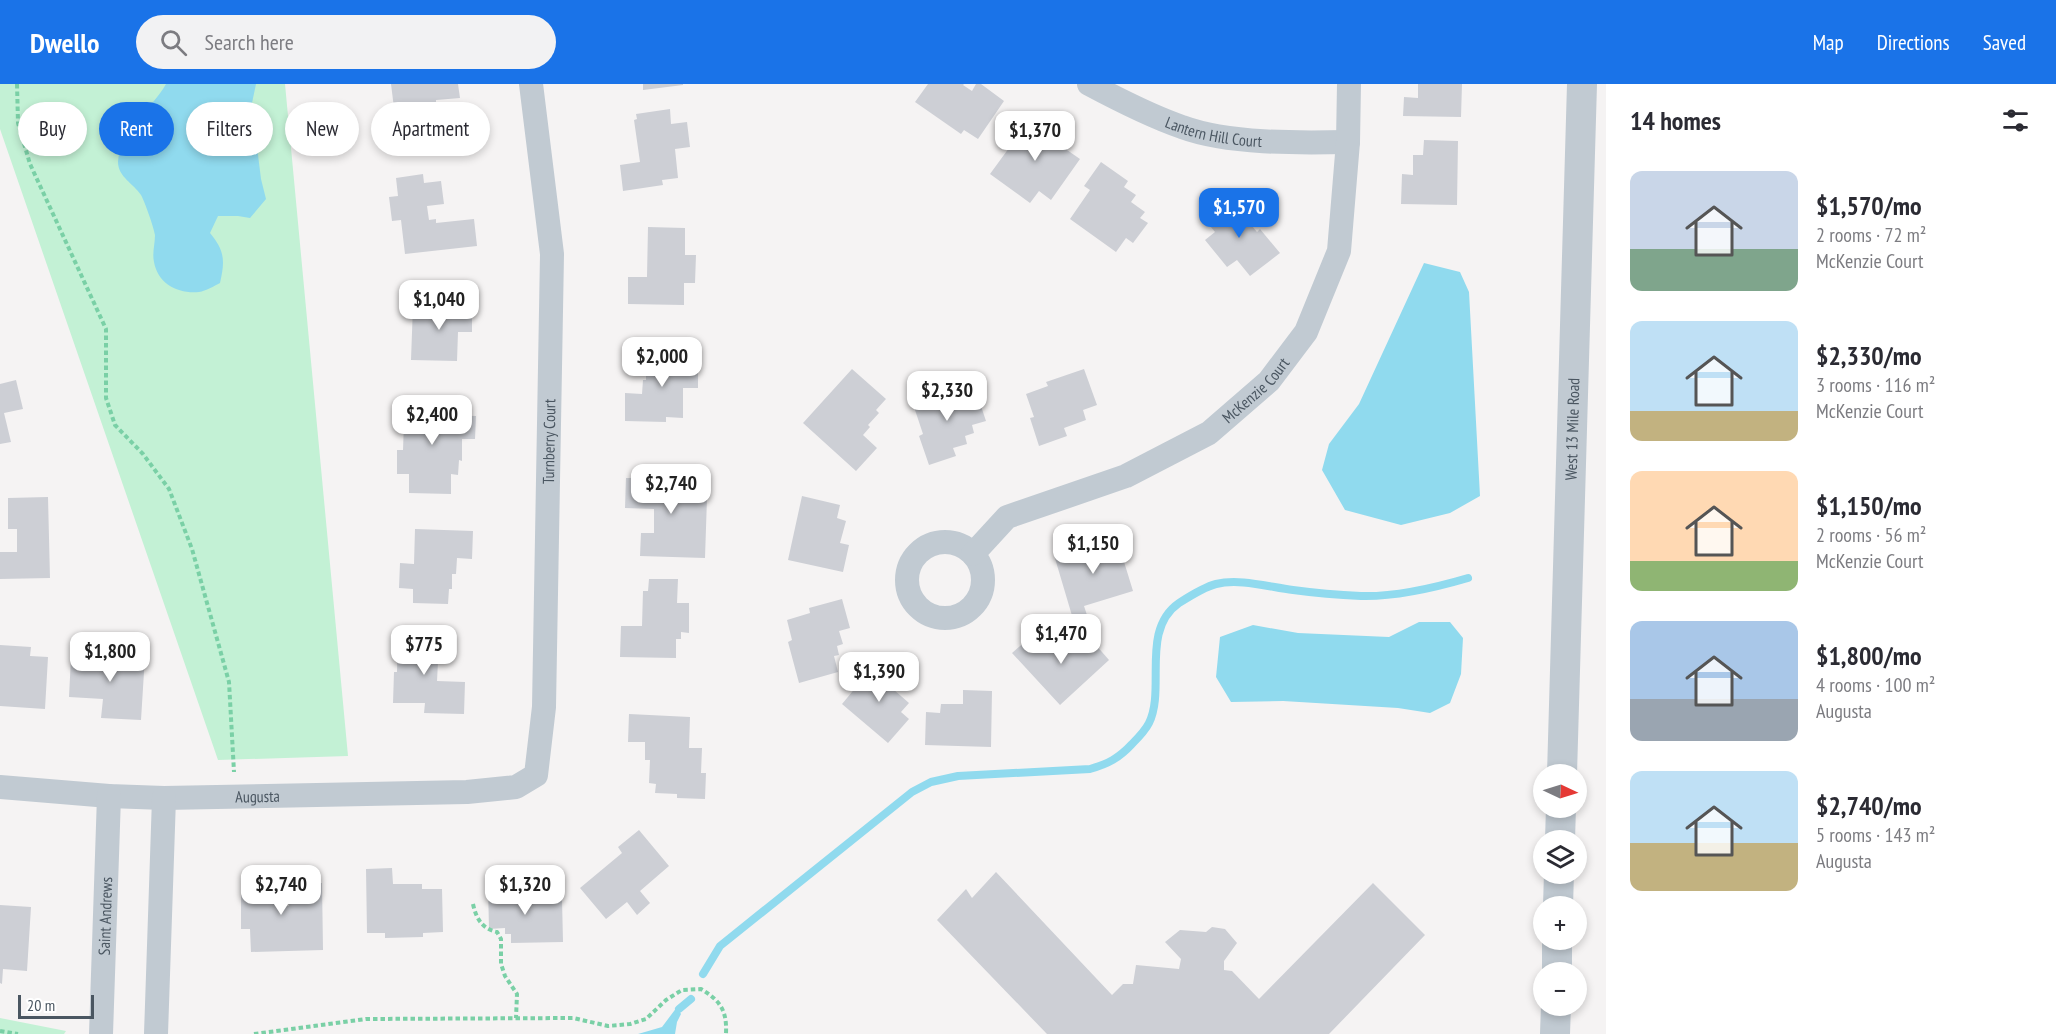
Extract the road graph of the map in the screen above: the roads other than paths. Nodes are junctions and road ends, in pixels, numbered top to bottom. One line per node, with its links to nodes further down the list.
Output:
1 (531, 84): 9 (street, Turnberry Court)
2 (1089, 84): 5 (street, Lantern Hill Court)
3 (1349, 84): 5 (street, McKenzie Court)
4 (1582, 84): 7 (street, West 13 Mile Road)
5 (1348, 142): 6 (street, McKenzie Court)
6 (973, 554)
7 (1562, 764)
8 (0, 787): 10 (street, Augusta)
9 (516, 787): 11 (street, Augusta)
10 (109, 796): 11 (street, Augusta); 13 (street, Saint Andrews)
11 (164, 798): 14 (street)
12 (1556, 1016): 15 (street)
13 (101, 1034)
14 (156, 1034)
15 (1555, 1034)

